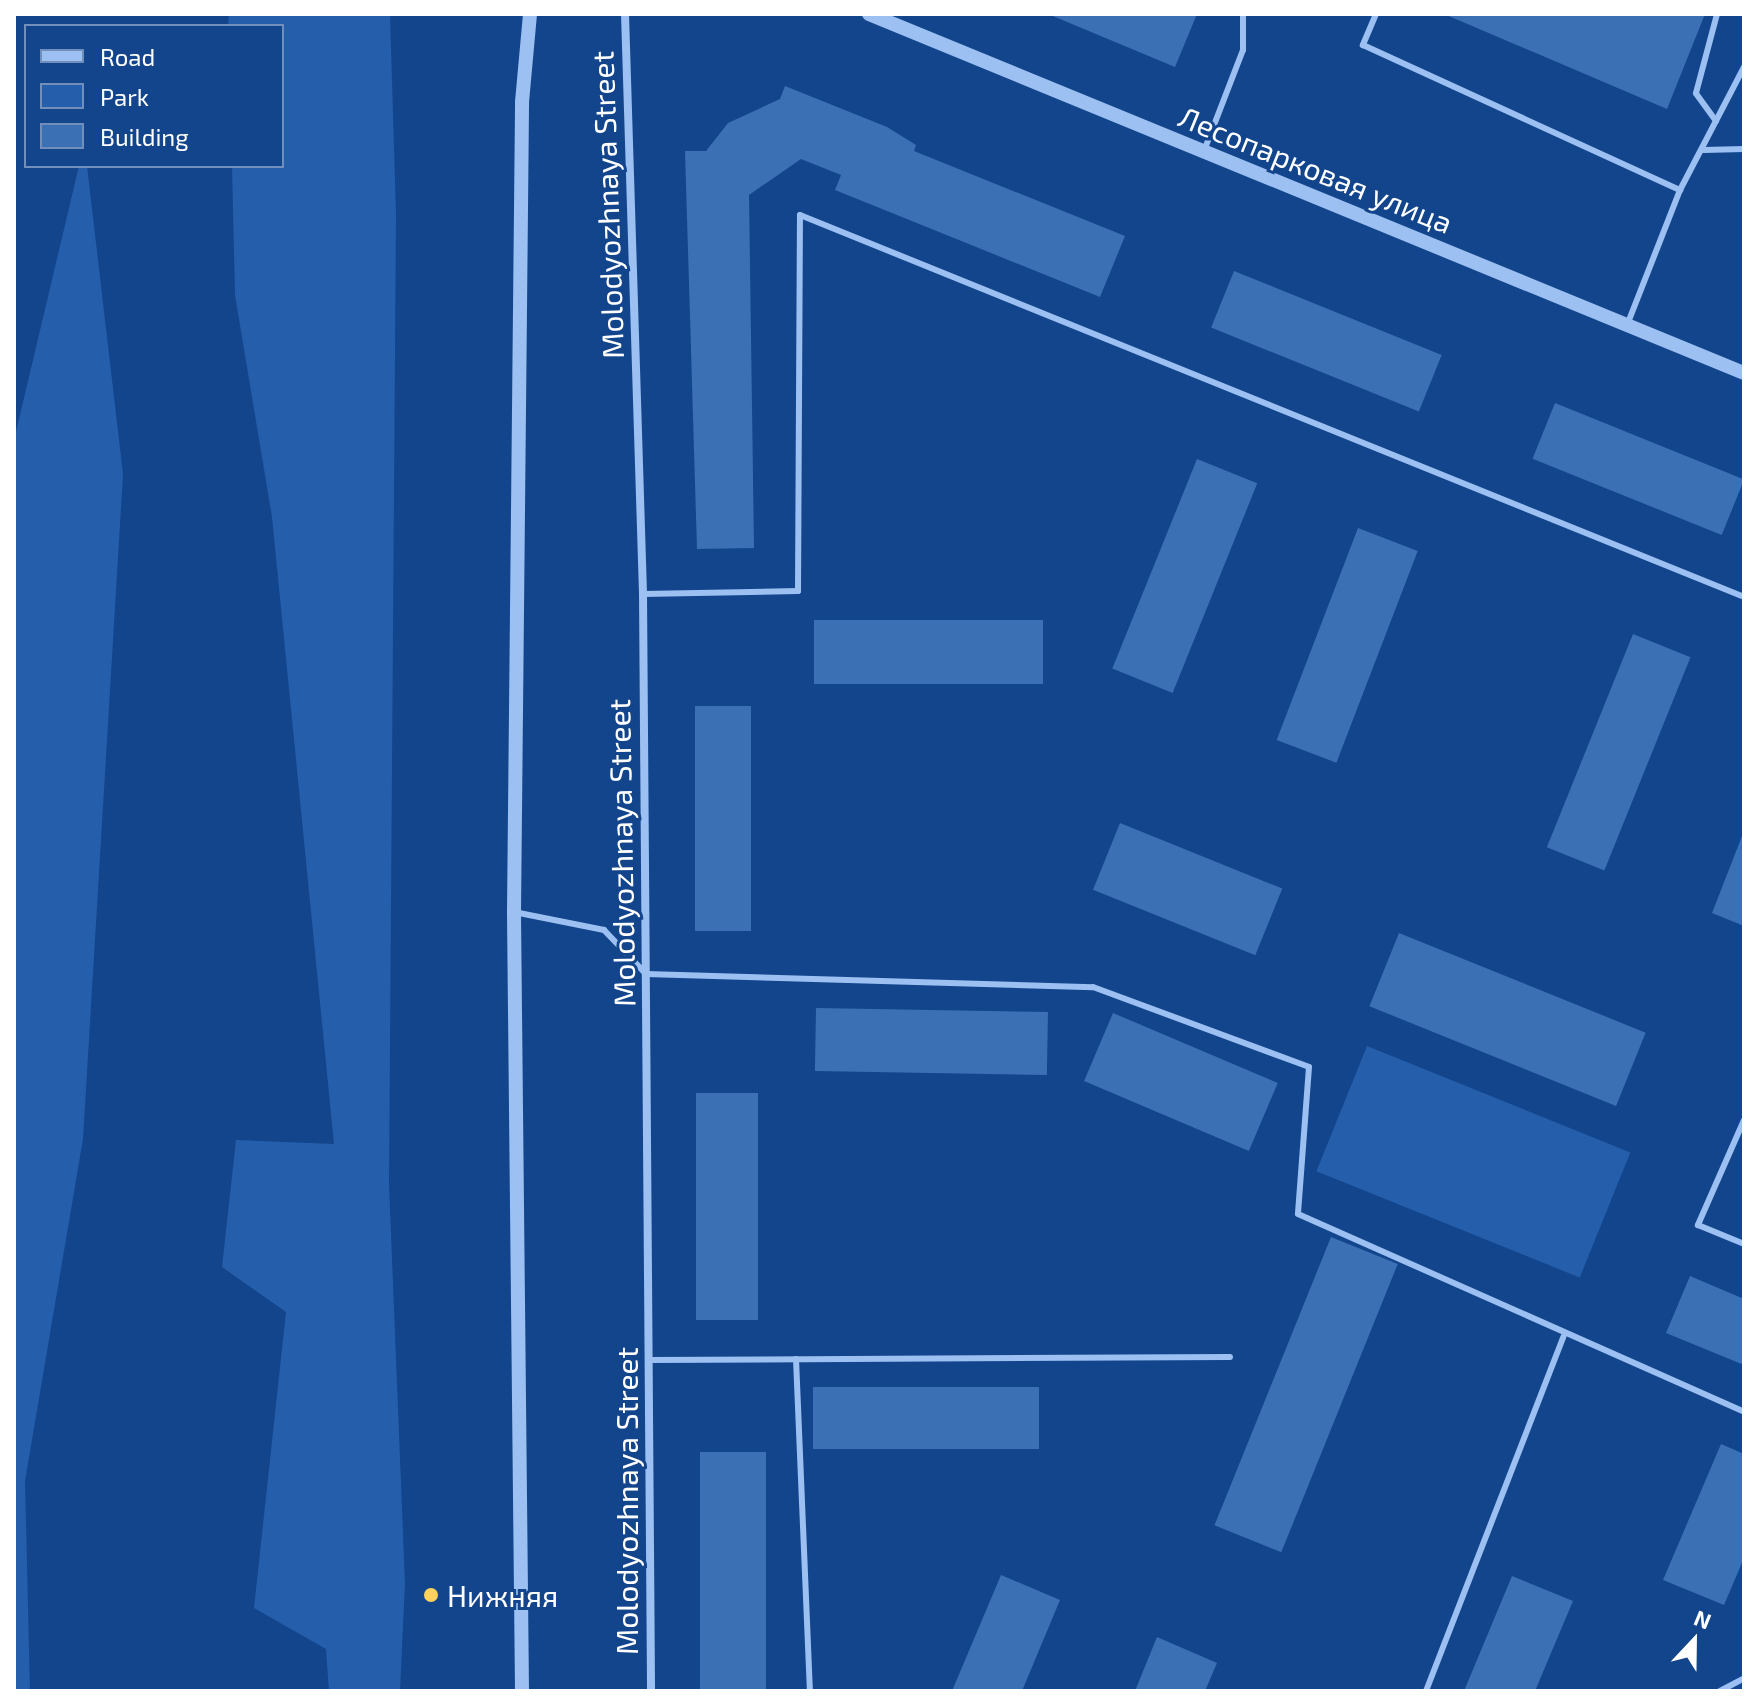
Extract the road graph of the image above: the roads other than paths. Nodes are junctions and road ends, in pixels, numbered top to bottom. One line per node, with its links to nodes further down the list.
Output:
1 (530, 14): 17 (street)
2 (625, 14): 15 (street, Molodyozhnaya Street)
3 (869, 14): 11 (street, Лесопарковая улица)
4 (1243, 14): 11 (lane)
5 (1376, 14): 12 (lane)
6 (1717, 14): 8 (lane)
7 (1744, 67): 8 (lane)
8 (1716, 121): 10 (lane)
9 (1744, 149): 10 (lane)
10 (1704, 150): 12 (lane)
11 (1204, 151): 13 (street, Лесопарковая улица)
12 (1680, 190): 13 (lane)
13 (1627, 325): 14 (street, Лесопарковая улица)
14 (1744, 373)
15 (643, 594): 16 (lane); 18 (street, Molodyozhnaya Street)
16 (1744, 597)
17 (514, 912): 18 (lane); 27 (street)
18 (646, 974): 21 (lane); 24 (street, Molodyozhnaya Street)
19 (1744, 1120): 20 (lane)
20 (1744, 1244)
21 (1563, 1337): 25 (lane); 30 (lane)
22 (1230, 1357): 23 (lane)
23 (796, 1359): 24 (lane); 29 (lane)
24 (649, 1360): 28 (street, Molodyozhnaya Street)
25 (1744, 1412)
26 (1744, 1678): 31 (lane)
27 (522, 1691)
28 (651, 1691)
29 (810, 1691)
30 (1426, 1691)
31 (1720, 1691)

